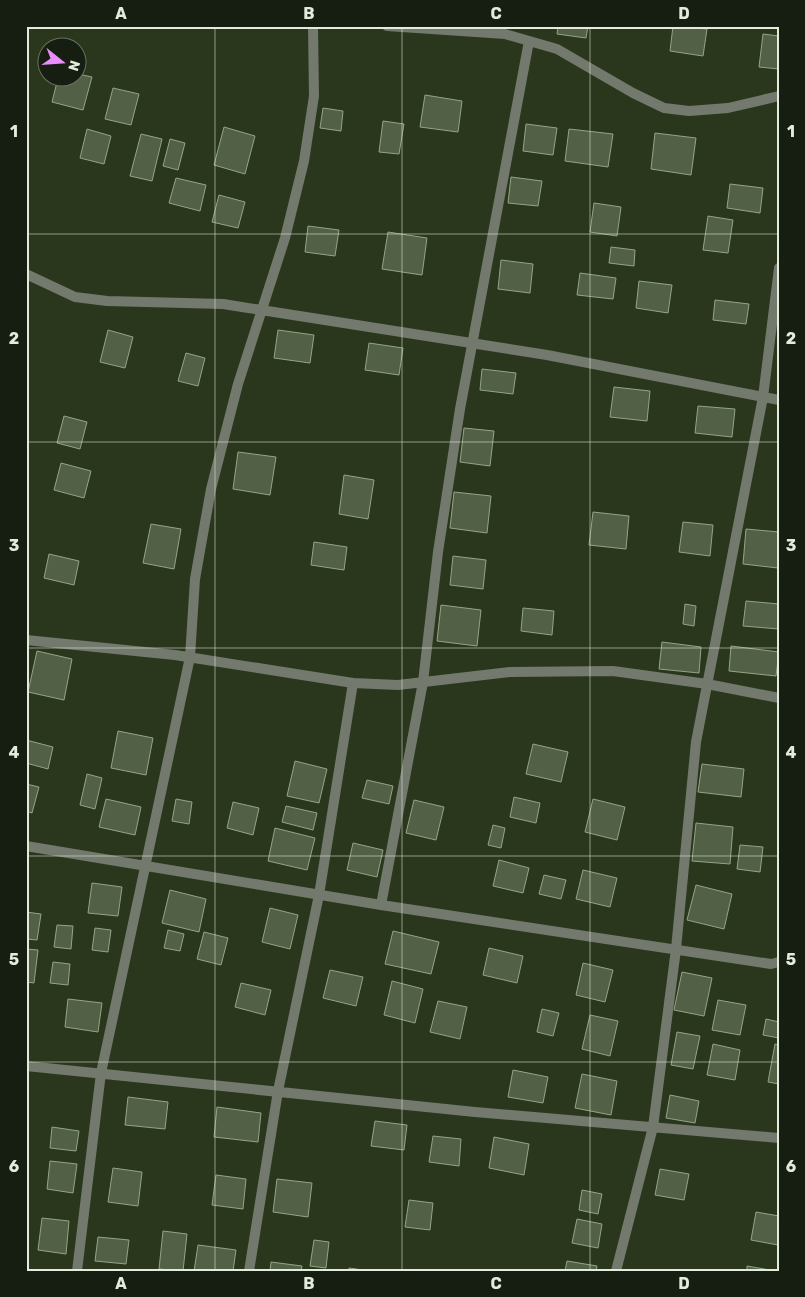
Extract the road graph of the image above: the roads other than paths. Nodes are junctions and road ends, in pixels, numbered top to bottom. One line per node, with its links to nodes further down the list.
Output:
1 (313, 26): 7 (street)
2 (387, 26): 3 (street)
3 (529, 41): 4 (street); 8 (street)
4 (779, 96)
5 (779, 268): 9 (street)
6 (26, 274): 7 (street)
7 (262, 310): 8 (street); 12 (street)
8 (472, 343): 9 (street); 13 (street)
9 (763, 397): 10 (street); 15 (street)
10 (779, 400)
11 (26, 640): 12 (street)
12 (190, 657): 14 (street); 18 (street)
13 (423, 682): 14 (street); 15 (street); 20 (street)
14 (353, 683): 19 (street)
15 (707, 684): 16 (street); 21 (street)
16 (779, 698)
17 (26, 846): 18 (street)
18 (144, 866): 19 (street); 24 (street)
19 (319, 895): 20 (street); 25 (street)
20 (381, 905): 21 (street)
21 (676, 949): 22 (street); 26 (street)
22 (779, 962)
23 (26, 1066): 24 (street)
24 (102, 1073): 25 (street); 28 (street)
25 (278, 1092): 26 (street); 29 (street)
26 (653, 1126): 27 (street); 30 (street)
27 (779, 1138)
28 (77, 1271)
29 (248, 1271)
30 (616, 1271)

